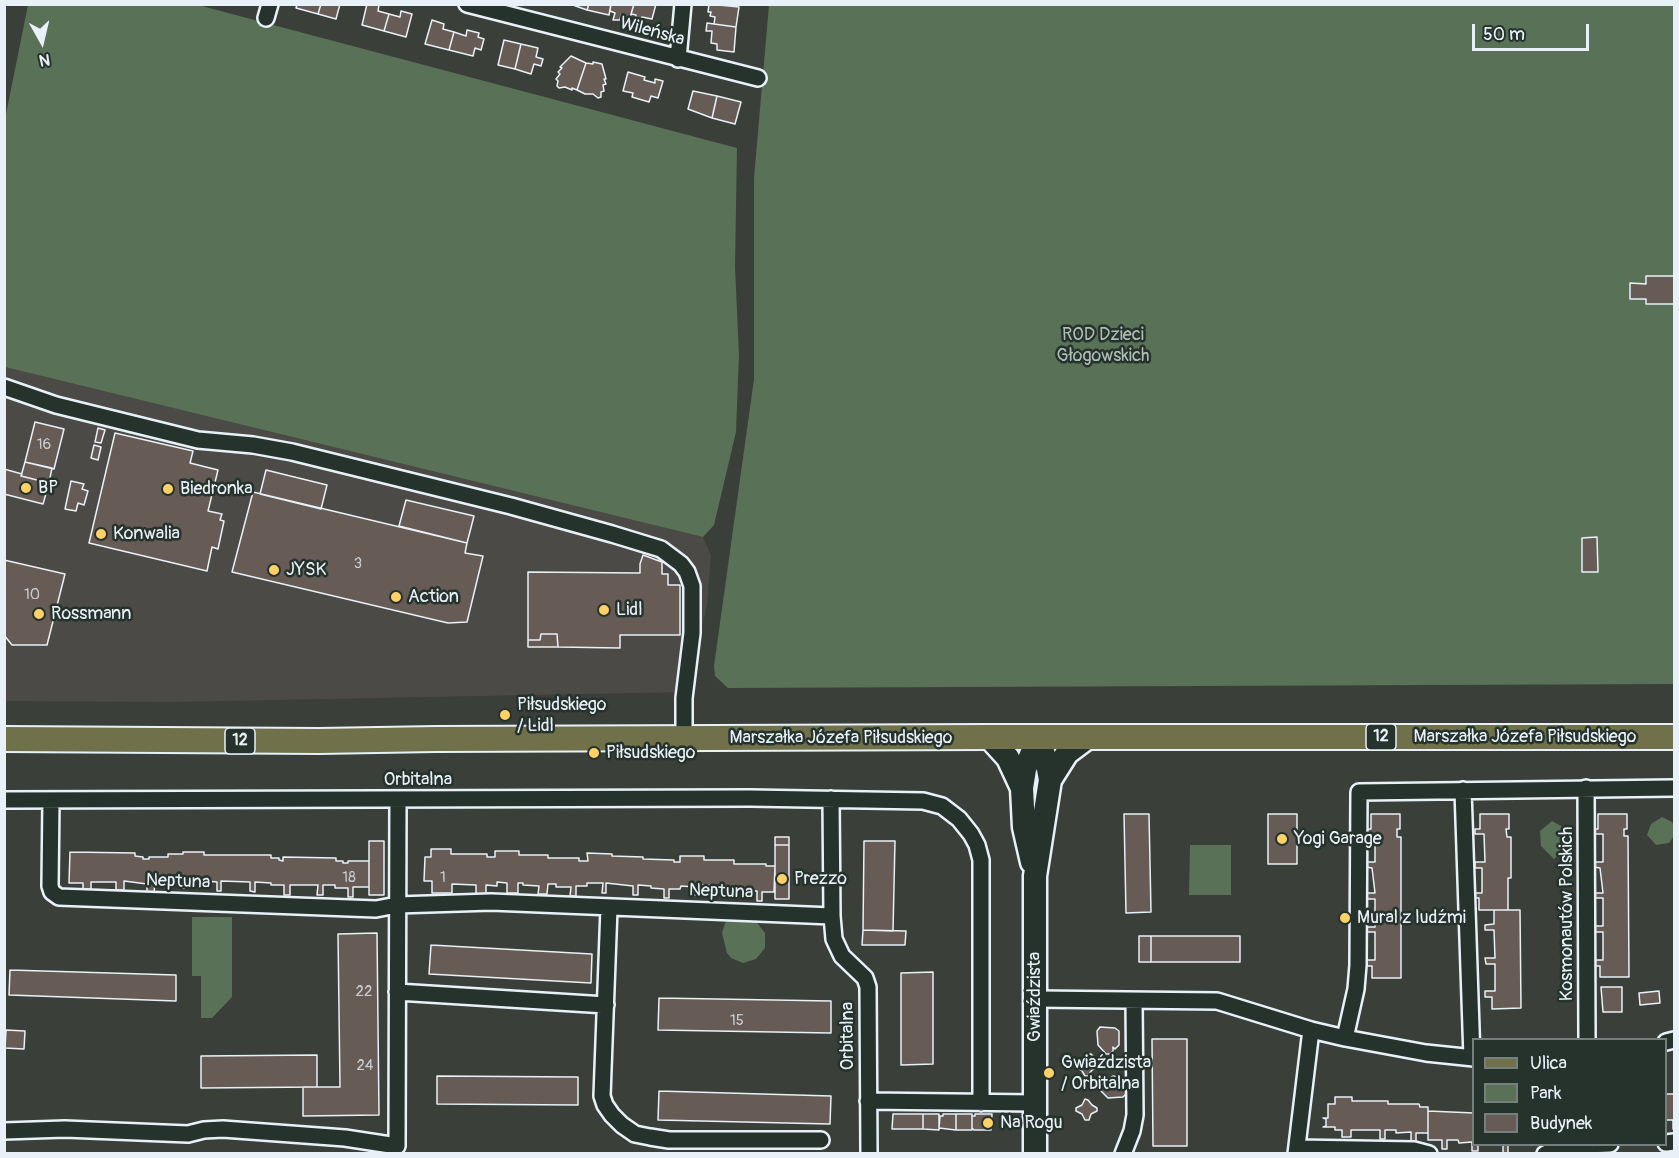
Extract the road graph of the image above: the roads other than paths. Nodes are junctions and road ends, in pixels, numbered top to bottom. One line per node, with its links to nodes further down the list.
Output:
1 (467, 4): 3 (street, Wileńska)
2 (683, 4): 3 (street)
3 (678, 58): 4 (street, Wileńska)
4 (758, 78)
5 (4, 387): 8 (street)
6 (989, 737): 8 (main road, Marszałka Józefa Piłsudskiego / 12); 9 (main road, Marszałka Józefa Piłsudskiego / 12); 13 (street)
7 (1674, 737): 10 (main road, Marszałka Józefa Piłsudskiego / 12)
8 (684, 738): 11 (main road, Marszałka Józefa Piłsudskiego / 12)
9 (1038, 738): 10 (main road, Marszałka Józefa Piłsudskiego / 12); 12 (street, Gwiaździsta); 13 (street, Gwiaździsta)
10 (1087, 738): 12 (street)
11 (5, 740)
12 (1050, 780): 21 (street, Gwiaździsta)
13 (1022, 788): 21 (street, Gwiaździsta)
14 (1586, 788): 15 (street); 16 (street); 32 (street, Kosmonautów Polskich)
15 (1674, 788)
16 (1463, 790): 30 (street); 31 (street)
17 (398, 799): 18 (street, Orbitalna); 20 (street, Orbitalna); 22 (street)
18 (831, 799): 24 (street, Orbitalna); 35 (street, Orbitalna)
19 (4, 800): 20 (street, Orbitalna)
20 (51, 800): 22 (street, Neptuna)
21 (1035, 876): 26 (street, Gwiaździsta)
22 (397, 905): 23 (street, Neptuna); 25 (street)
23 (609, 908): 24 (street, Neptuna); 28 (street)
24 (832, 916): 34 (street, Orbitalna)
25 (397, 992): 28 (street); 37 (street)
26 (1036, 999): 27 (street); 36 (street, Gwiaździsta)
27 (1134, 1001): 29 (street); 43 (street)
28 (606, 1005): 38 (street)
29 (1311, 1030): 30 (street); 40 (street)
30 (1345, 1038): 33 (street)
31 (1472, 1038)
32 (1587, 1038)
33 (1472, 1058)
34 (868, 1101): 35 (street); 41 (street)
35 (981, 1103): 36 (street)
36 (1034, 1103): 42 (street, Gwiaździsta)
37 (4, 1131)
38 (821, 1140)
39 (1560, 1146): 45 (street)
40 (1297, 1151): 44 (street)
41 (868, 1154)
42 (1035, 1154)
43 (1123, 1154)
44 (1429, 1154)
45 (1545, 1154)

